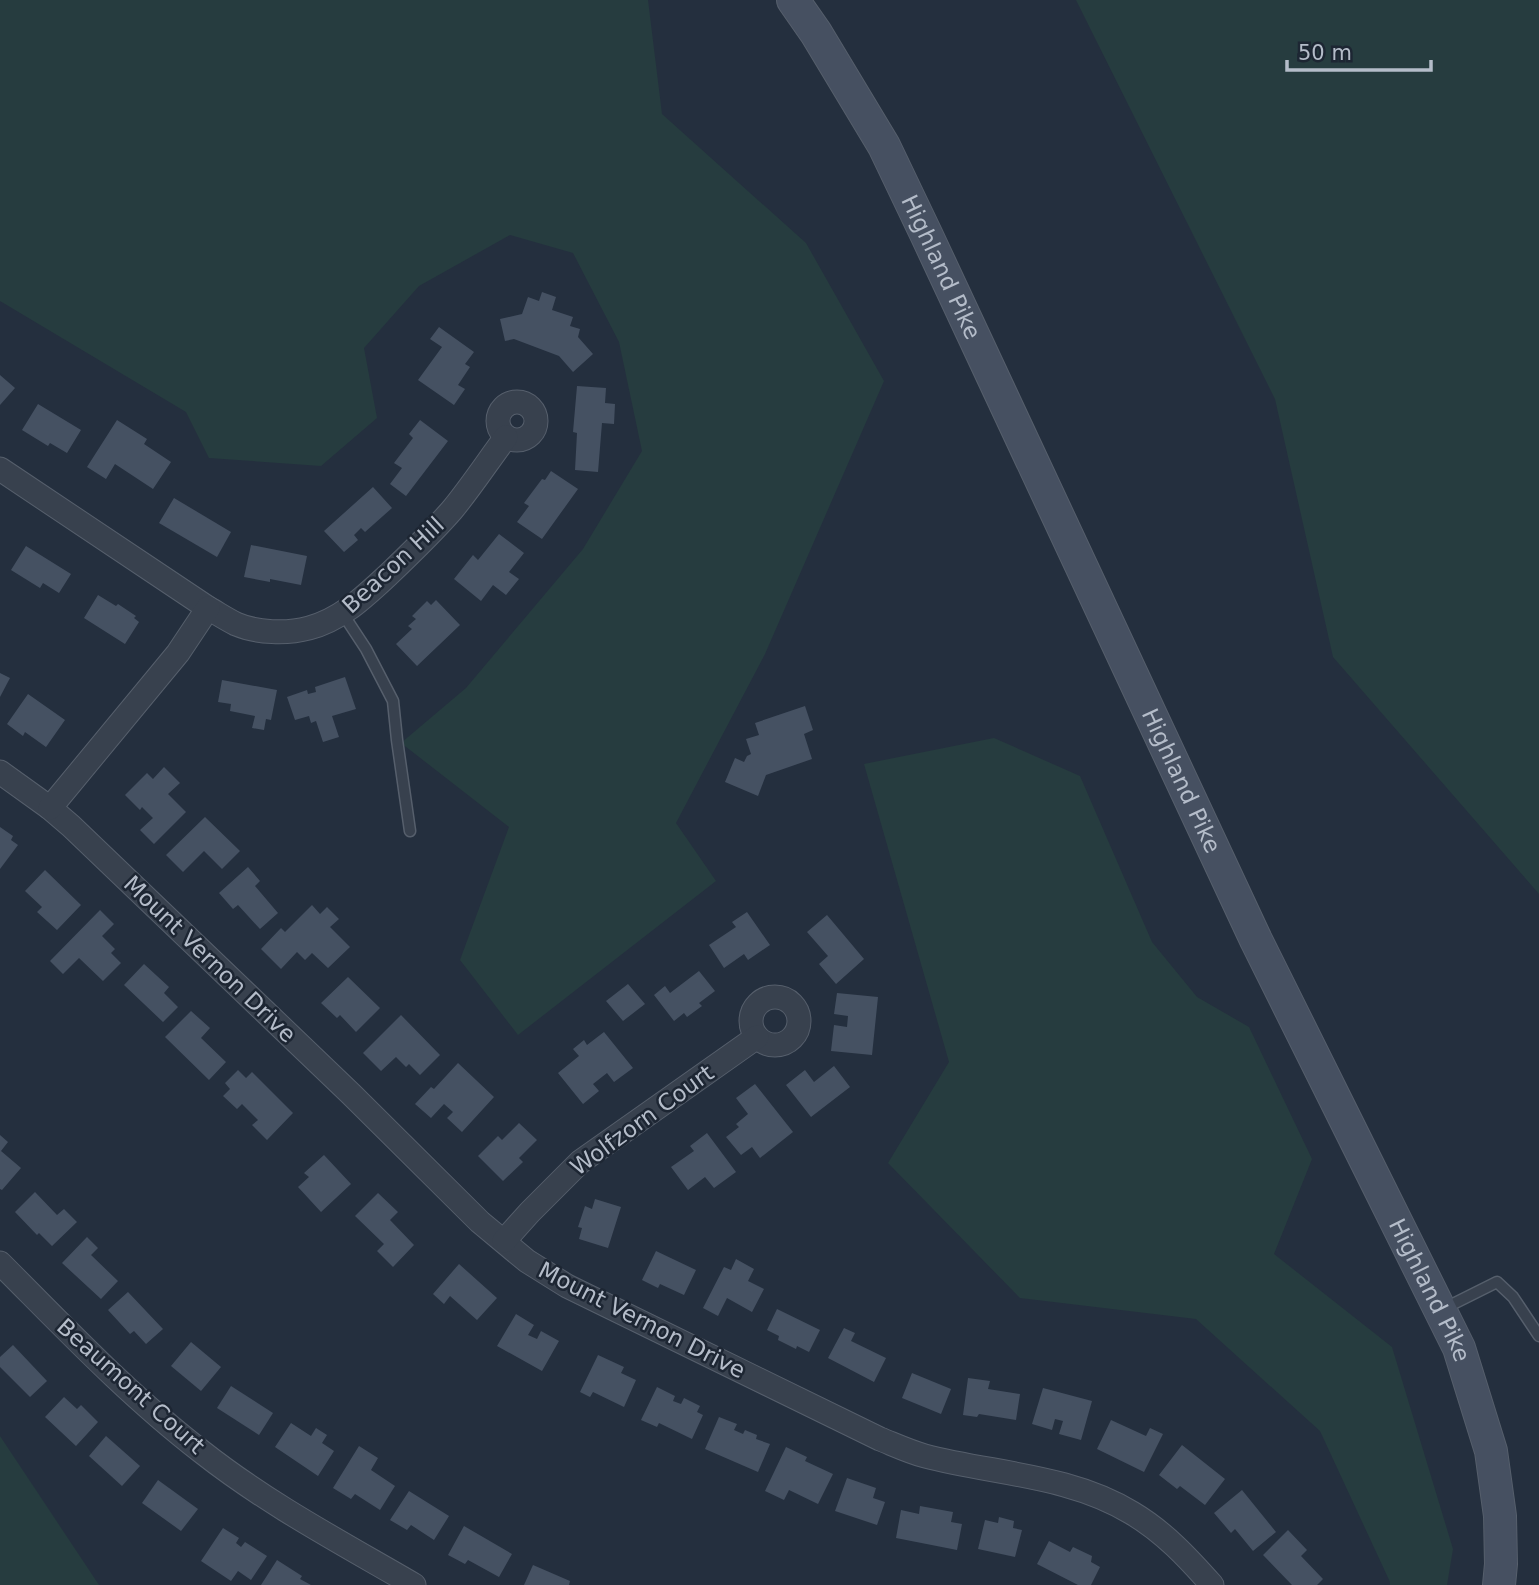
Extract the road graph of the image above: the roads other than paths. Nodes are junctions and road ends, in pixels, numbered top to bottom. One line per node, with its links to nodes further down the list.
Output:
1 (793, 0): 12 (main road, Highland Pike)
2 (506, 437): 5 (street, Beacon Hill)
3 (0, 469): 4 (street, Beacon Hill)
4 (208, 608): 5 (street, Beacon Hill); 7 (street)
5 (343, 614): 8 (lane)
6 (0, 772): 7 (street, Mount Vernon Drive)
7 (50, 808): 10 (street, Mount Vernon Drive)
8 (410, 831)
9 (757, 1037): 10 (street, Wolfzorn Court)
10 (504, 1241): 15 (street, Mount Vernon Drive)
11 (0, 1263): 14 (street, Beaumont Court)
12 (1441, 1311): 13 (lane); 16 (main road, Highland Pike)
13 (1539, 1336)
14 (414, 1585)
15 (1212, 1585)
16 (1499, 1585)

